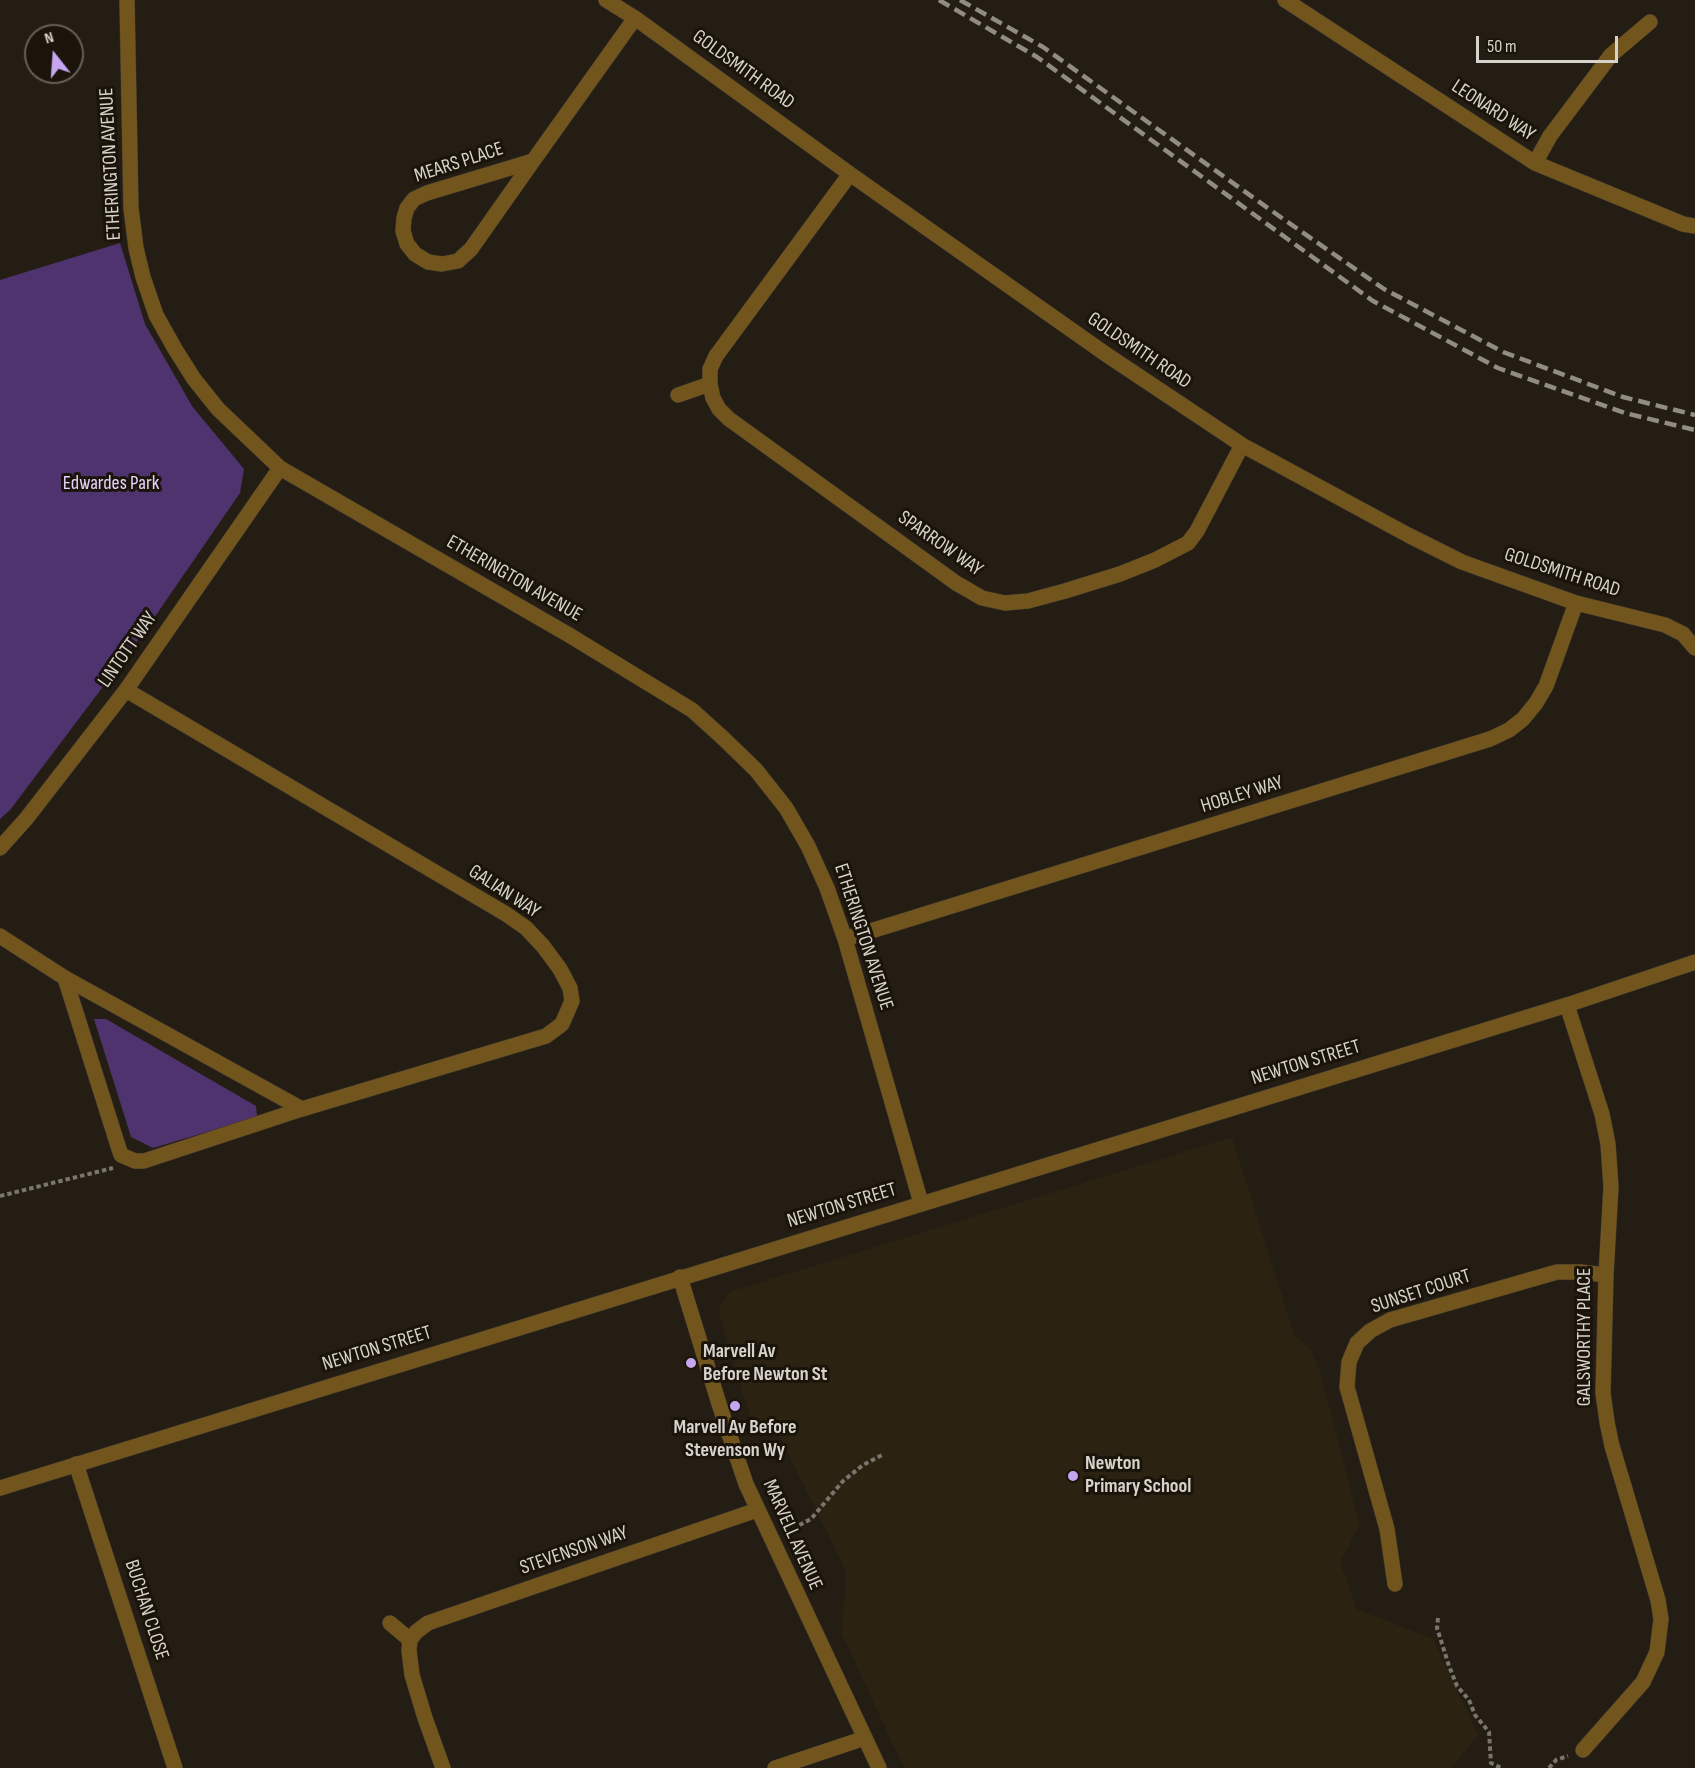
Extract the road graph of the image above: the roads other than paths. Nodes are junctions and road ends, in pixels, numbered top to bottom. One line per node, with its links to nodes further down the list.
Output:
1 (127, 0): 14 (street, ETHERINGTON AVENUE)
2 (606, 0): 5 (street, GOLDSMITH ROAD)
3 (1285, 0): 4 (street, LEONARD WAY)
4 (1304, 5): 8 (street, LEONARD WAY)
5 (635, 18): 7 (street, MEARS PLACE); 9 (street, GOLDSMITH ROAD)
6 (1650, 22): 8 (street)
7 (533, 160): 7 (street, MEARS PLACE)
8 (1535, 163): 10 (street, LEONARD WAY)
9 (850, 174): 11 (street); 13 (street, GOLDSMITH ROAD)
10 (1695, 226)
11 (710, 384): 12 (street); 13 (street, SPARROW WAY)
12 (678, 395)
13 (1242, 445): 15 (street, GOLDSMITH ROAD)
14 (280, 468): 17 (street, LINTOTT WAY); 20 (street, ETHERINGTON AVENUE)
15 (1576, 603): 16 (street, GOLDSMITH ROAD); 20 (street, HOBLEY WAY)
16 (1695, 648)
17 (126, 690): 18 (street, LINTOTT WAY); 24 (street, GALIAN WAY)
18 (0, 848)
19 (0, 936): 22 (street)
20 (845, 939): 25 (street, ETHERINGTON AVENUE)
21 (1695, 962): 23 (street, NEWTON STREET)
22 (65, 978): 24 (street); 24 (street, GALIAN WAY)
23 (1567, 1005): 25 (street, NEWTON STREET); 26 (street, GALSWORTHY PLACE)
24 (302, 1109)
25 (921, 1203): 27 (street, NEWTON STREET)
26 (1606, 1275): 31 (street, SUNSET COURT); 35 (street, GALSWORTHY PLACE)
27 (680, 1277): 28 (street, NEWTON STREET); 30 (street, MARVELL AVENUE)
28 (76, 1464): 29 (street, NEWTON STREET); 36 (street, BUCHAN CLOSE)
29 (0, 1488)
30 (757, 1510): 33 (street, STEVENSON WAY); 34 (street, MARVELL AVENUE)
31 (1395, 1584)
32 (390, 1623): 33 (street)
33 (410, 1640): 37 (street)
34 (865, 1738): 38 (street); 39 (street, MARVELL AVENUE)
35 (1582, 1750)
36 (175, 1768)
37 (443, 1768)
38 (775, 1768)
39 (879, 1768)

